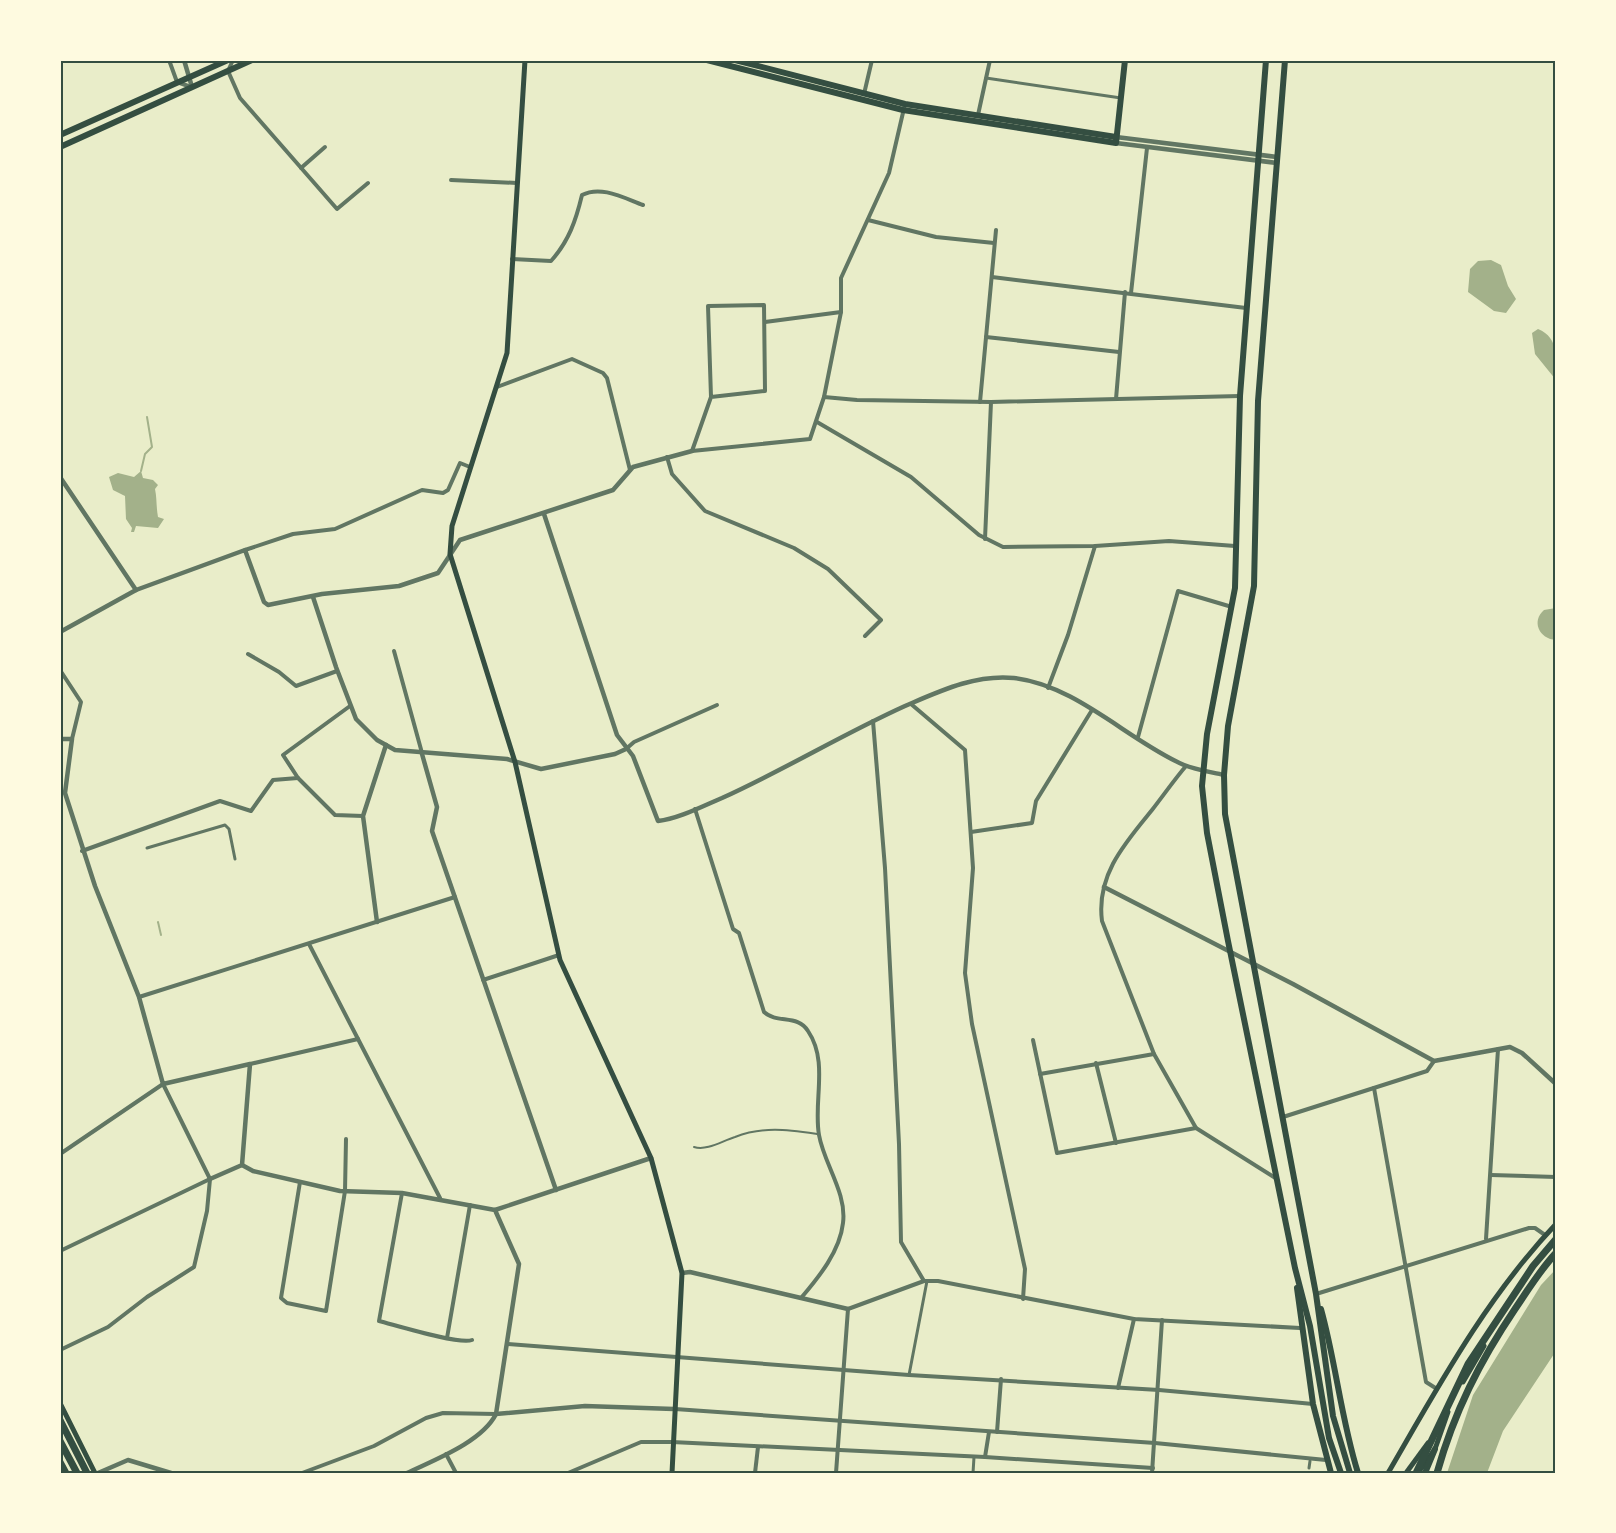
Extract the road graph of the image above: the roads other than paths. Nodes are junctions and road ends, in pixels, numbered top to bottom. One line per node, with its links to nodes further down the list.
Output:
1 (170, 60): 17 (street)
2 (184, 60): 15 (street)
3 (228, 60): 15 (main road)
4 (232, 60): 14 (street)
5 (252, 60): 14 (main road)
6 (525, 60): 33 (main road)
7 (707, 60): 19 (main road)
8 (735, 60): 19 (main road)
9 (872, 60): 19 (street)
10 (990, 60): 16 (street)
11 (1125, 60): 20 (main road)
12 (1266, 60): 28 (main road)
13 (1284, 60): 29 (main road)
14 (228, 71): 18 (main road); 30 (street)
15 (189, 77): 17 (main road); 18 (street)
16 (986, 78): 20 (street); 22 (street)
17 (177, 82): 18 (street); 23 (main road)
18 (192, 87): 25 (main road)
19 (864, 97): 21 (main road)
20 (1121, 98): 24 (main road)
21 (904, 107): 22 (main road); 24 (main road); 35 (street)
22 (978, 115): 24 (main road)
23 (60, 135)
24 (1116, 140): 27 (street); 28 (street)
25 (60, 147)
26 (325, 147): 30 (street)
27 (1147, 148): 28 (street); 41 (street)
28 (1258, 158): 29 (street); 42 (main road)
29 (1277, 160): 90 (main road)
30 (301, 168): 32 (street)
31 (451, 180): 33 (street)
32 (368, 183)
33 (517, 183): 38 (main road)
34 (644, 205): 38 (street)
35 (868, 220): 37 (street); 43 (street)
36 (996, 230): 37 (street)
37 (994, 243): 39 (street)
38 (512, 259): 47 (main road)
39 (992, 277): 40 (street); 45 (street)
40 (1125, 292): 41 (street); 46 (street)
41 (1131, 293): 42 (street)
42 (1246, 308): 48 (main road)
43 (842, 312): 44 (street); 50 (street)
44 (765, 322): 49 (street); 49 (street)
45 (986, 337): 46 (street); 52 (street)
46 (1119, 352): 51 (street)
47 (497, 387): 57 (main road); 58 (street)
48 (1240, 396): 51 (street); 63 (main road)
49 (711, 397): 55 (street)
50 (824, 397): 52 (street); 54 (street)
51 (1116, 399): 53 (street)
52 (980, 402): 53 (street)
53 (992, 402): 61 (street)
54 (817, 422): 55 (street); 61 (street)
55 (692, 451): 56 (street)
56 (667, 457): 58 (street); 70 (street)
57 (470, 467): 64 (street); 65 (main road)
58 (630, 470): 60 (street)
59 (60, 477): 66 (street)
60 (544, 514): 65 (street); 85 (street)
61 (985, 539): 62 (street)
62 (1095, 546): 63 (street); 75 (street)
63 (1237, 546): 68 (main road)
64 (245, 550): 66 (street); 67 (street)
65 (450, 554): 67 (street); 87 (main road)
66 (136, 590): 69 (street)
67 (313, 597): 74 (street)
68 (1233, 607): 81 (street); 89 (main road)
69 (60, 632)
70 (865, 636)
71 (394, 651): 86 (street)
72 (248, 654): 74 (street)
73 (60, 670): 83 (street)
74 (337, 671): 77 (street)
75 (1048, 688): 76 (street); 79 (street)
76 (911, 704): 80 (street); 94 (street)
77 (350, 705): 84 (street); 91 (street)
78 (717, 705): 85 (street)
79 (1092, 710): 81 (street); 94 (street)
80 (873, 720): 92 (street); 147 (street)
81 (1138, 737): 88 (street)
82 (60, 739): 83 (street)
83 (72, 739): 96 (street)
84 (386, 745): 86 (street); 93 (street)
85 (626, 749): 87 (street); 92 (street)
86 (422, 754): 87 (street); 99 (street)
87 (515, 762): 103 (main road)
88 (1188, 766): 89 (street); 98 (street)
89 (1203, 771): 90 (street); 102 (main road)
90 (1224, 775): 104 (main road)
91 (298, 778): 93 (street); 96 (street)
92 (695, 808): 120 (street)
93 (363, 816): 100 (street)
94 (971, 832): 151 (street)
95 (147, 848): 97 (street)
96 (82, 851): 106 (street)
97 (235, 859)
98 (1104, 887): 102 (street); 110 (street)
99 (455, 897): 100 (street); 105 (street)
100 (377, 922): 101 (street)
101 (309, 944): 106 (street); 107 (street)
102 (1231, 954): 104 (street); 130 (main road)
103 (559, 955): 105 (street); 125 (main road)
104 (1252, 965): 111 (street); 118 (main road)
105 (483, 980): 132 (street)
106 (138, 997): 115 (street)
107 (358, 1039): 113 (street); 135 (street)
108 (1033, 1040): 114 (street)
109 (1497, 1049): 111 (street); 116 (street); 127 (street)
110 (1154, 1054): 112 (street); 119 (street)
111 (1434, 1061): 117 (street)
112 (1096, 1063): 114 (street); 122 (street)
113 (250, 1064): 115 (street); 126 (street)
114 (1040, 1074): 122 (street)
115 (163, 1084): 124 (street); 129 (street)
116 (1556, 1084)
117 (1374, 1088): 118 (street); 144 (street)
118 (1283, 1117): 149 (main road)
119 (1196, 1128): 122 (street); 130 (street)
120 (818, 1134): 123 (lane); 150 (street)
121 (346, 1139): 133 (street)
122 (1116, 1143)
123 (694, 1147)
124 (60, 1154)
125 (651, 1158): 132 (street); 146 (main road)
126 (242, 1165): 129 (street); 131 (street)
127 (1491, 1175): 128 (street); 140 (street)
128 (1556, 1177)
129 (210, 1179): 142 (street); 160 (street)
130 (1277, 1179): 145 (main road)
131 (300, 1182): 133 (street); 133 (street)
132 (556, 1190): 137 (street)
133 (345, 1191): 134 (street)
134 (402, 1193): 135 (street); 157 (street)
135 (440, 1198): 136 (street)
136 (470, 1205): 137 (street); 157 (street)
137 (495, 1210): 159 (street)
138 (1556, 1224): 139 (main road)
139 (1545, 1235): 140 (street); 148 (main road)
140 (1486, 1239): 144 (street)
141 (1556, 1240): 152 (main road); 211 (highway)
142 (60, 1251)
143 (1556, 1253): 213 (highway)
144 (1406, 1265): 149 (street); 166 (street)
145 (1295, 1268): 156 (main road); 206 (main road)
146 (682, 1273): 150 (street); 161 (main road)
147 (926, 1281): 151 (street); 153 (street); 163 (street)
148 (1497, 1292): 152 (main road); 166 (main road)
149 (1316, 1294): 207 (main road); 208 (main road)
150 (801, 1298): 153 (street)
151 (1023, 1299): 154 (street)
152 (1510, 1302): 174 (main road)
153 (848, 1309): 162 (street)
154 (1134, 1319): 155 (street); 165 (street)
155 (1162, 1320): 156 (street); 167 (street)
156 (1300, 1328): 169 (main road)
157 (447, 1338): 158 (street)
158 (472, 1340)
159 (506, 1344): 161 (street); 171 (street)
160 (60, 1350)
161 (676, 1356): 162 (street); 170 (main road)
162 (843, 1370): 163 (street); 173 (street)
163 (909, 1375): 164 (street)
164 (1001, 1379): 165 (street); 176 (street)
165 (1118, 1388): 167 (street)
166 (1437, 1389): 209 (main road)
167 (1159, 1390): 169 (street); 180 (street)
168 (60, 1403): 195 (main road)
169 (1313, 1404): 188 (main road)
170 (674, 1409): 171 (street); 173 (street); 179 (main road)
171 (496, 1414): 184 (street); 197 (street)
172 (60, 1420): 194 (highway)
173 (840, 1421): 175 (street); 183 (street)
174 (1442, 1429): 182 (main road); 210 (main road)
175 (989, 1432): 176 (street); 186 (street)
176 (997, 1432): 180 (street)
177 (60, 1436): 193 (main road)
178 (60, 1441): 193 (highway)
179 (672, 1442): 181 (street); 200 (street); 201 (main road)
180 (1155, 1443): 188 (street); 191 (street)
181 (758, 1447): 183 (street); 202 (street)
182 (1435, 1449): 211 (main road); 212 (main road)
183 (837, 1451): 185 (street); 203 (street)
184 (446, 1454): 198 (street); 199 (street)
185 (974, 1456): 186 (street); 204 (street)
186 (985, 1457): 191 (street)
187 (60, 1460): 192 (main road)
188 (1326, 1460): 205 (main road)
189 (1310, 1461): 190 (street)
190 (1309, 1468)
191 (1152, 1471)
192 (67, 1473)
193 (78, 1473)
194 (87, 1473)
195 (97, 1473): 196 (street)
196 (171, 1473)
197 (302, 1473)
198 (407, 1473)
199 (456, 1473)
200 (568, 1473)
201 (672, 1473)
202 (755, 1473)
203 (836, 1473)
204 (973, 1473)
205 (1330, 1473)
206 (1341, 1473)
207 (1350, 1473)
208 (1358, 1473)
209 (1388, 1473)
210 (1406, 1473)
211 (1417, 1473)
212 (1425, 1473)
213 (1437, 1473)

